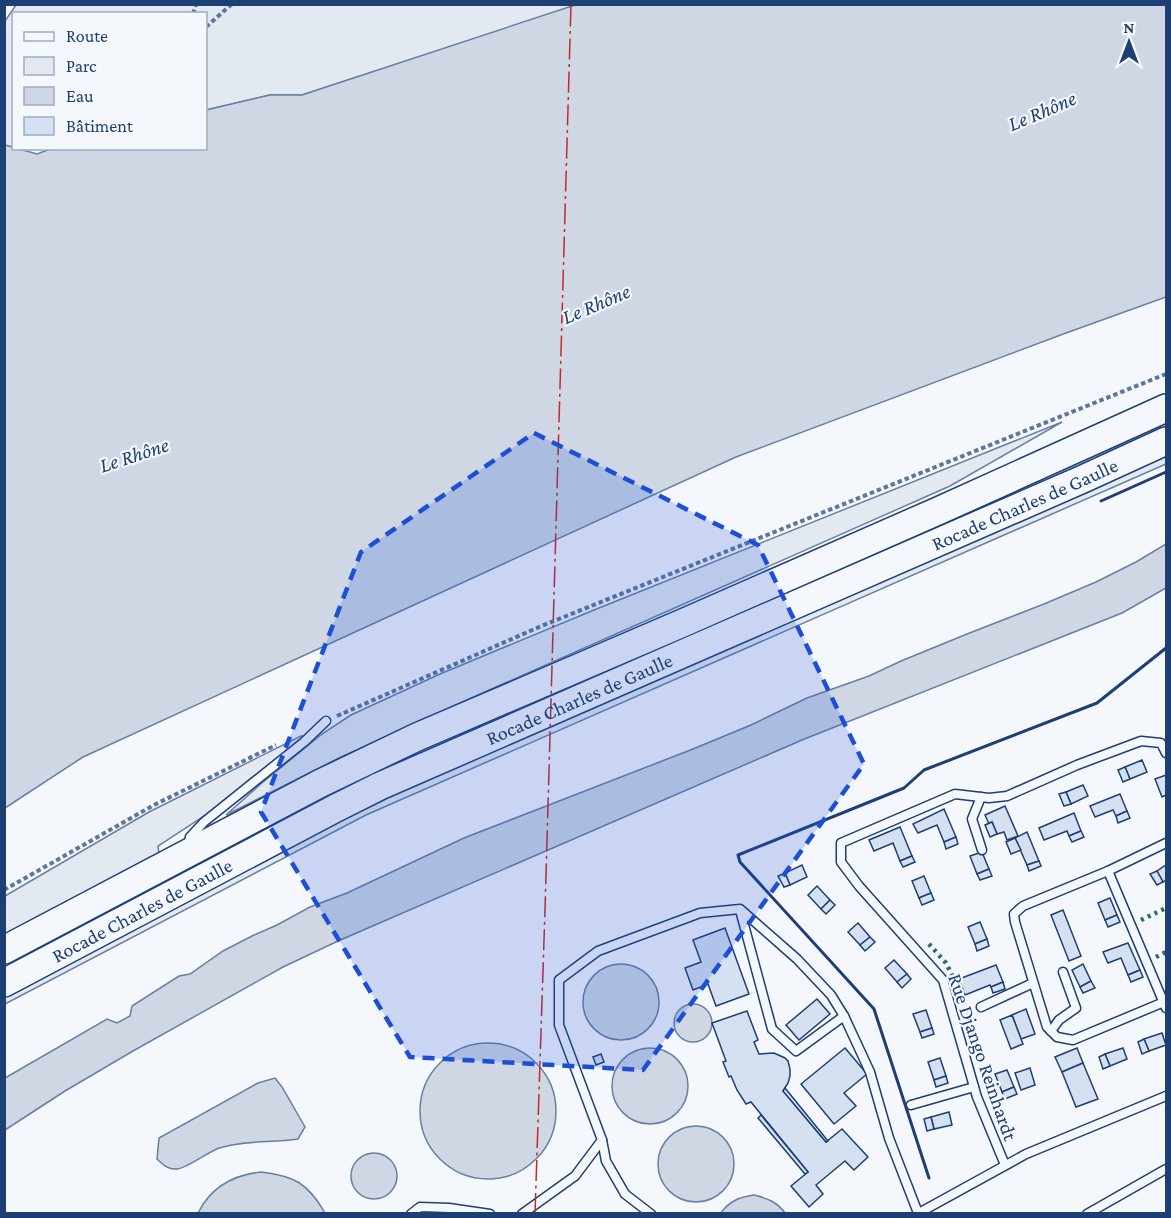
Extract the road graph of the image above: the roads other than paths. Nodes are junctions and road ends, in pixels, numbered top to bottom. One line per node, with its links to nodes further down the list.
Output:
1 (1167, 408): 8 (main road, Rocade Charles de Gaulle)
2 (1167, 441): 14 (main road, Rocade Charles de Gaulle)
3 (326, 721): 8 (lane)
4 (1167, 753): 5 (lane, Rue Django Reinhardt)
5 (981, 797): 7 (lane); 19 (lane, Rue Django Reinhardt)
6 (1167, 843): 9 (lane)
7 (982, 850)
8 (188, 853): 11 (main road, Rocade Charles de Gaulle)
9 (1108, 871): 13 (lane); 15 (lane)
10 (740, 909): 17 (lane); 17 (lane); 22 (lane)
11 (4, 950)
12 (1063, 972): 18 (lane)
13 (1033, 982): 16 (lane); 18 (lane)
14 (4, 983)
15 (1165, 1005): 18 (lane)
16 (981, 1007)
17 (844, 1016): 25 (lane)
18 (1051, 1031)
19 (974, 1087): 21 (lane); 23 (lane, Rue Django Reinhardt)
20 (1167, 1096): 23 (lane)
21 (911, 1105)
22 (602, 1140): 28 (lane); 29 (lane)
23 (1005, 1165): 25 (lane)
24 (1167, 1169): 30 (lane)
25 (917, 1213)
26 (411, 1214): 27 (lane)
27 (490, 1214)
28 (522, 1214)
29 (651, 1214)
30 (1087, 1214)

